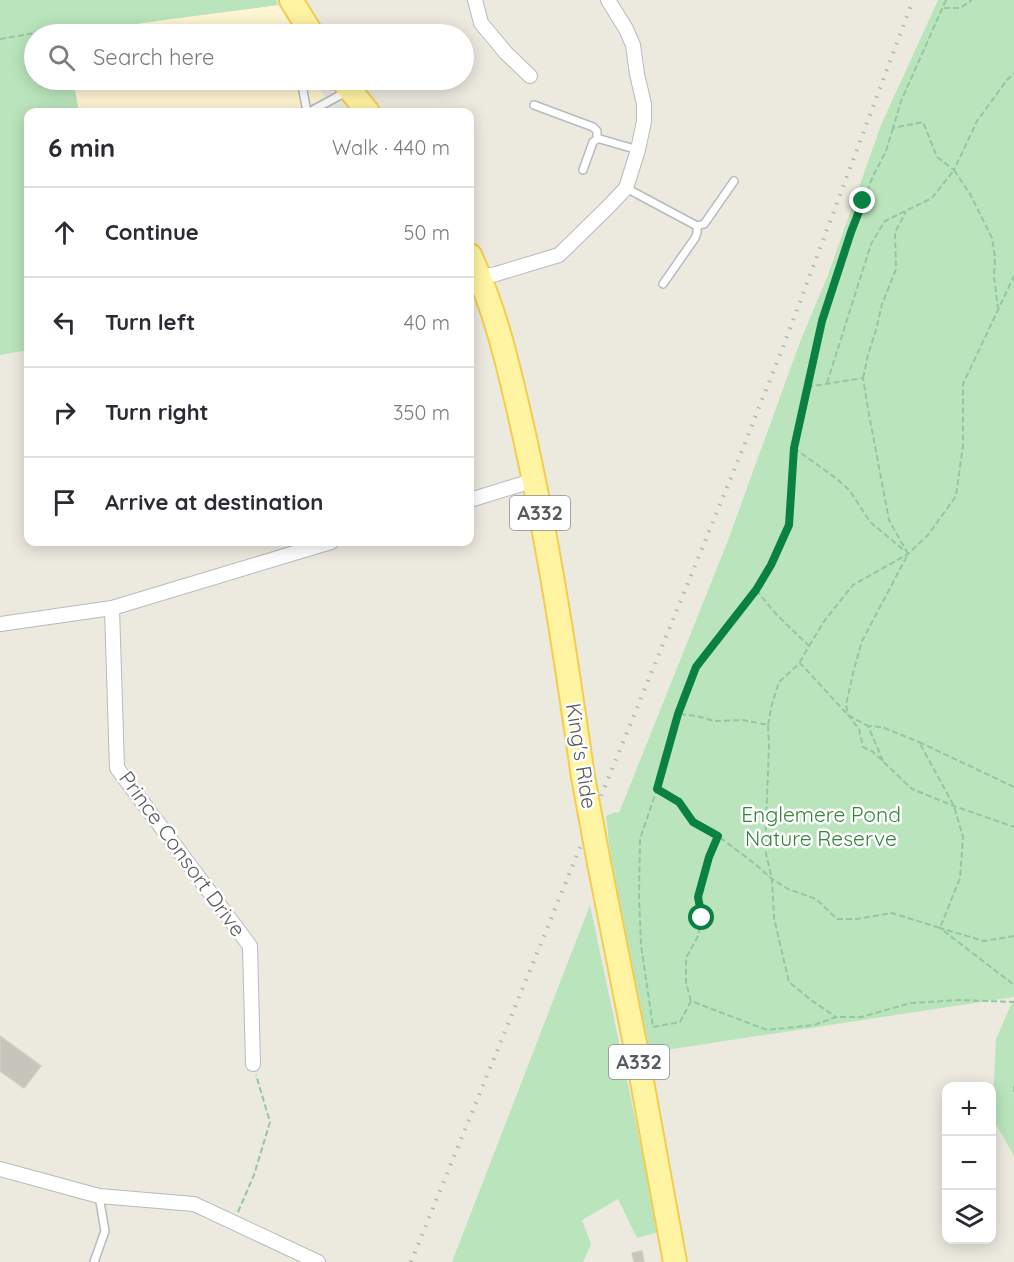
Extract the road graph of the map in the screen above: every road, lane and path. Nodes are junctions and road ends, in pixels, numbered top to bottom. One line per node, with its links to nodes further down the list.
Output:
1 (291, 0): 7 (main road)
2 (475, 0): 11 (street)
3 (608, 0): 21 (street)
4 (946, 0): 6 (path)
5 (972, 0): 6 (path)
6 (943, 8): 19 (path)
7 (306, 24)
8 (24, 35): 9 (path)
9 (0, 39)
10 (1014, 73): 23 (path)
11 (530, 76)
12 (303, 90): 16 (lane)
13 (339, 90): 17 (lane)
14 (350, 90): 18 (main road)
15 (534, 105): 20 (lane)
16 (307, 108)
17 (314, 108)
18 (365, 108)
19 (893, 128): 23 (path); 35 (path)
20 (597, 139): 21 (lane); 22 (lane)
21 (638, 150): 25 (street)
22 (583, 170)
23 (954, 170): 26 (path); 32 (path)
24 (734, 181): 27 (lane)
25 (626, 188): 27 (lane); 29 (street)
26 (907, 210): 33 (path); 34 (path)
27 (698, 226): 31 (lane)
28 (474, 263): 29 (main road, King's Ride / A332)
29 (480, 276): 37 (main road, King's Ride / A332)
30 (1014, 276): 32 (path)
31 (663, 284)
32 (998, 308): 40 (path)
33 (863, 378): 34 (path); 40 (path)
34 (827, 383): 35 (path)
35 (807, 387): 36 (path)
36 (794, 448): 40 (path); 41 (path)
37 (535, 480): 38 (street); 72 (main road, King's Ride / A332, bridge)
38 (474, 499)
39 (318, 546): 42 (street)
40 (908, 554): 44 (path); 47 (path)
41 (756, 590): 44 (path); 46 (path)
42 (112, 608): 43 (street); 64 (street, Prince Consort Drive)
43 (0, 624)
44 (809, 646): 45 (path)
45 (800, 663): 47 (path); 48 (path)
46 (678, 714): 48 (path); 53 (path)
47 (848, 715): 49 (path); 51 (path)
48 (768, 725): 57 (path)
49 (868, 726): 50 (path); 51 (path)
50 (919, 742): 52 (path); 54 (path)
51 (884, 763): 54 (path)
52 (1014, 787)
53 (657, 789): 56 (path); 61 (path)
54 (954, 806): 55 (path); 58 (path)
55 (1014, 827)
56 (718, 836): 57 (path); 61 (path)
57 (772, 879): 58 (path); 63 (path)
58 (940, 928): 59 (path); 60 (path)
59 (1014, 936)
60 (1014, 986)
61 (691, 1001): 63 (path)
62 (1014, 1002): 63 (path)
63 (836, 1017)
64 (253, 1064): 69 (path)
65 (1014, 1086): 66 (path)
66 (1014, 1095)
67 (0, 1169): 68 (street)
68 (99, 1196): 69 (street); 70 (lane)
69 (234, 1223): 71 (street)
70 (94, 1262)
71 (318, 1262)
72 (675, 1262)

